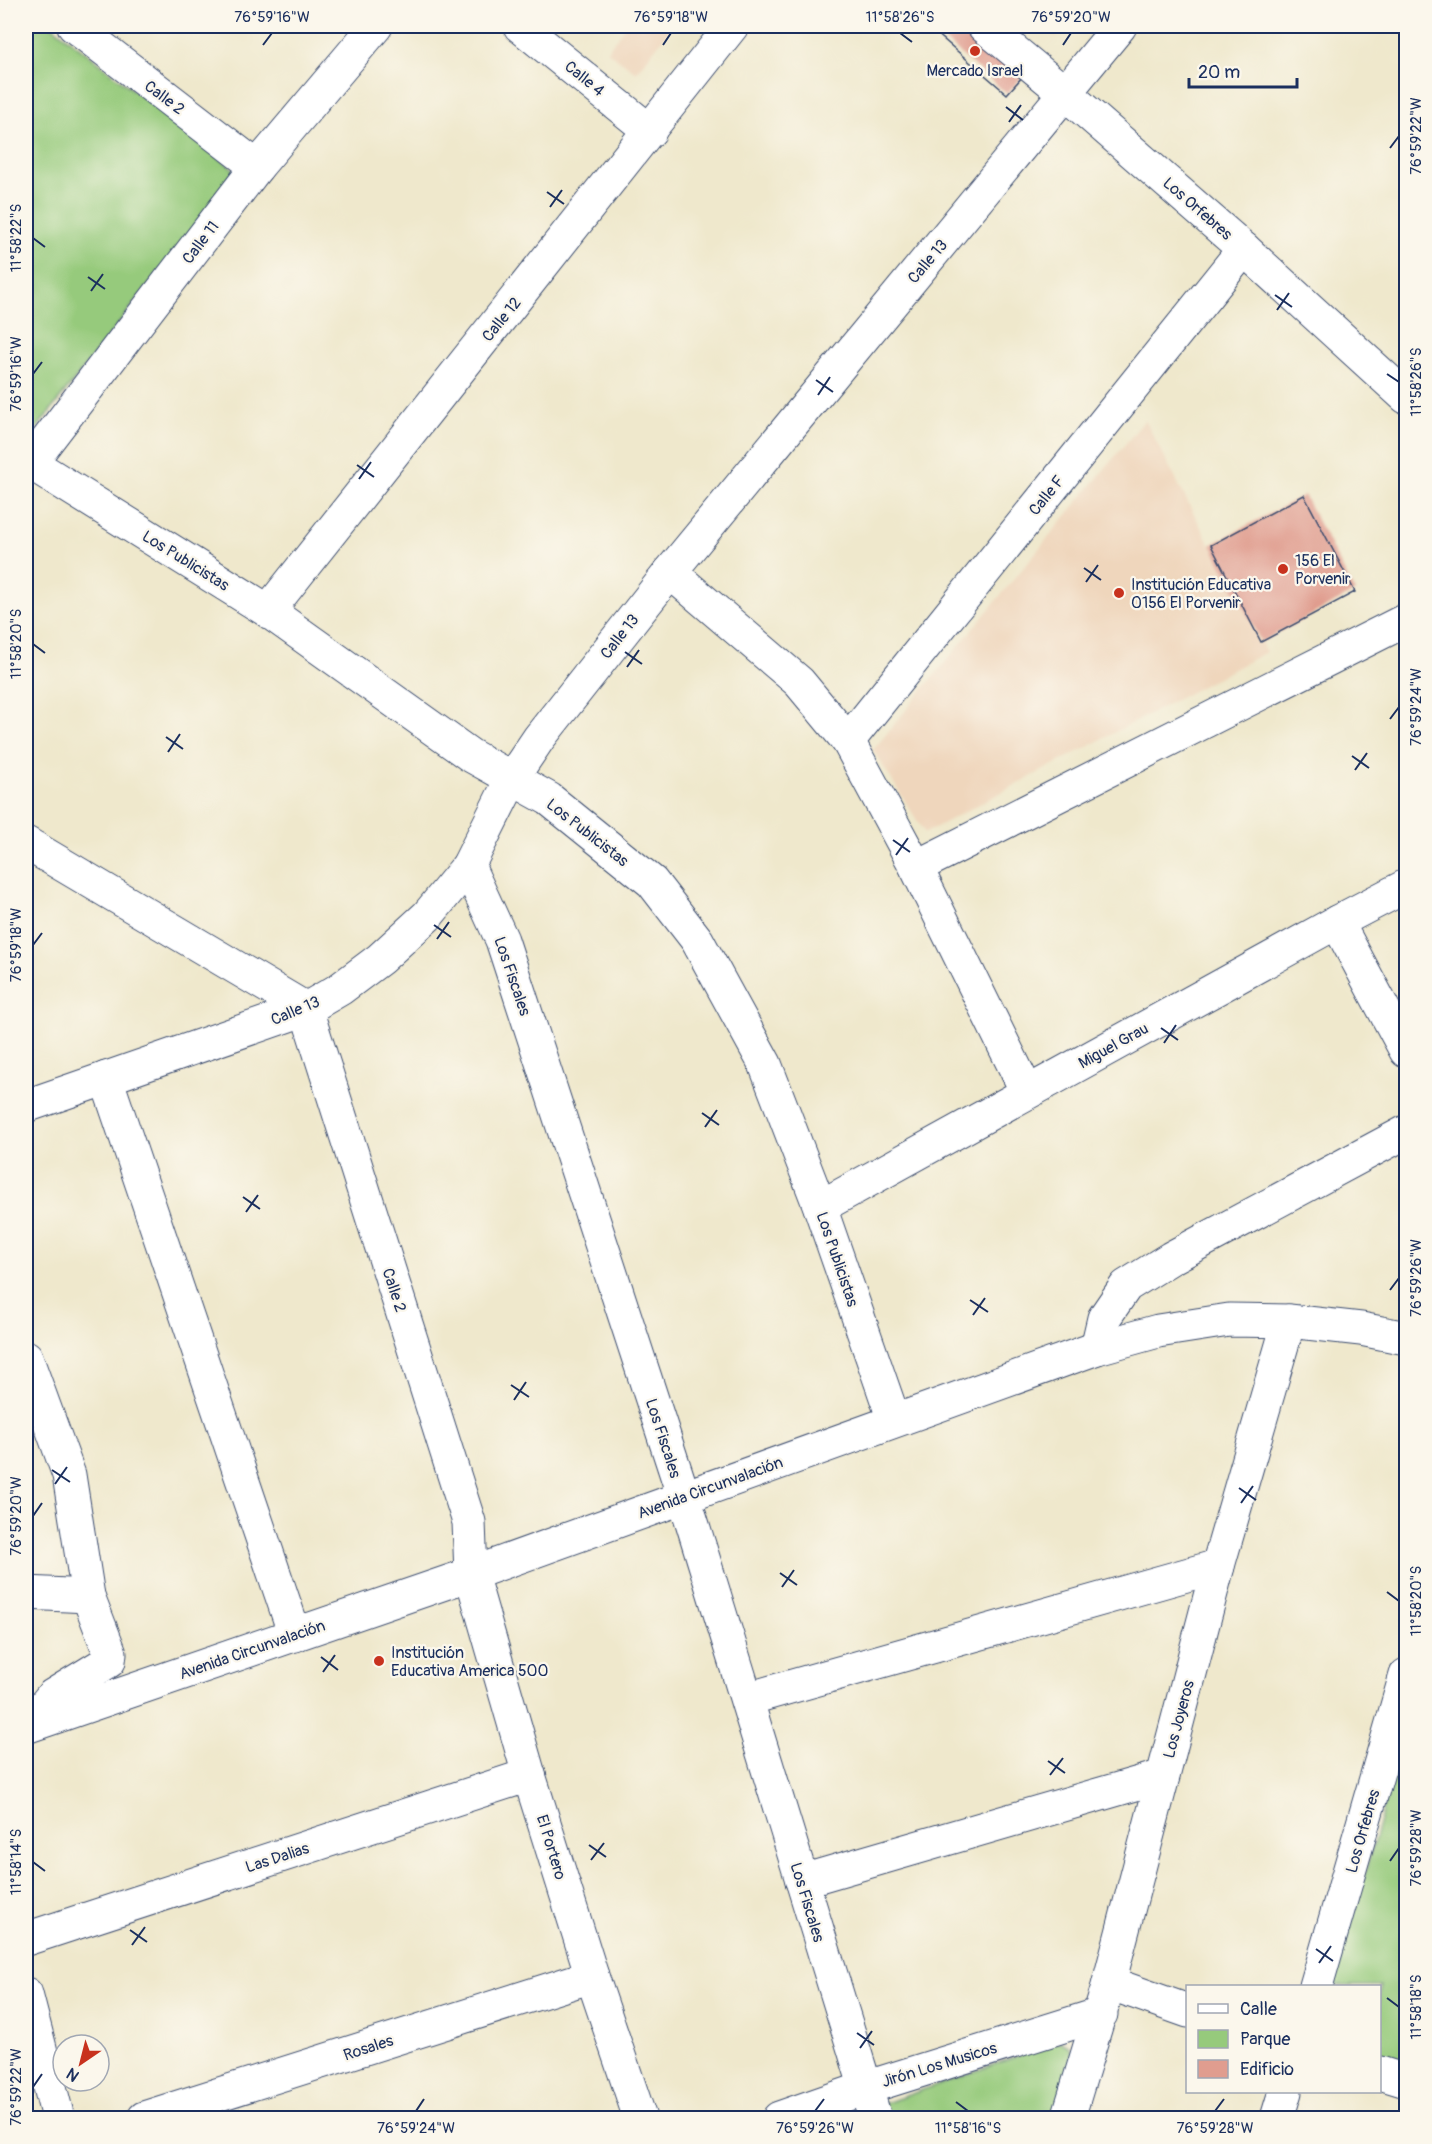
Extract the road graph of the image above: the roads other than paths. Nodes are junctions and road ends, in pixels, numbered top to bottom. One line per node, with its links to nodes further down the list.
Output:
1 (74, 26): 9 (street, Calle 2)
2 (376, 26): 9 (street, Calle 11)
3 (520, 26): 8 (street, Calle 4)
4 (732, 26): 8 (street, Calle 12)
5 (984, 26): 7 (street, Los Orfebres)
6 (1120, 26): 7 (street, Calle 13)
7 (1065, 93): 10 (street, Los Orfebres); 13 (street, Calle 13)
8 (650, 131): 14 (street, Calle 12)
9 (257, 167): 12 (street, Calle 11)
10 (1244, 249): 11 (street, Los Orfebres); 16 (street, Calle F)
11 (1407, 397)
12 (28, 462): 14 (street, Los Publicistas)
13 (670, 572): 16 (street); 17 (street, Calle 13)
14 (268, 611): 17 (street, Los Publicistas)
15 (1407, 620): 20 (street)
16 (848, 741): 20 (street)
17 (512, 778): 19 (street, Calle 13); 29 (street, Los Publicistas)
18 (26, 843): 23 (street)
19 (468, 866): 23 (street, Calle 13); 35 (street, Los Fiscales)
20 (916, 867): 26 (street)
21 (1407, 886): 22 (street, Miguel Grau)
22 (1337, 921): 24 (street); 26 (street, Miguel Grau)
23 (306, 1009): 25 (street, Calle 13); 37 (street, Calle 2)
24 (1407, 1051)
25 (106, 1078): 27 (street, Calle 13); 40 (street)
26 (1027, 1092): 29 (street, Miguel Grau)
27 (26, 1106)
28 (1407, 1132): 32 (street)
29 (820, 1207): 34 (street, Los Publicistas)
30 (1289, 1321): 31 (street, Avenida Circunvalación); 32 (street, Avenida Circunvalación); 36 (street, Los Joyeros)
31 (1407, 1338)
32 (1097, 1348): 34 (street, Avenida Circunvalación)
33 (26, 1357): 39 (street)
34 (894, 1420): 35 (street, Avenida Circunvalación)
35 (683, 1496): 37 (street, Avenida Circunvalación); 42 (street, Los Fiscales)
36 (1218, 1566): 42 (street); 46 (street, Los Joyeros)
37 (471, 1574): 40 (street, Avenida Circunvalación); 45 (street, El Portero)
38 (26, 1593): 39 (street)
39 (88, 1596): 43 (street)
40 (295, 1635): 43 (street, Avenida Circunvalación)
41 (1407, 1674): 44 (street, Los Orfebres)
42 (747, 1699): 47 (street, Los Fiscales)
43 (33, 1724)
44 (1398, 1741): 51 (street, Los Orfebres)
45 (529, 1775): 48 (street, Las Dalias); 49 (street, El Portero)
46 (1163, 1776): 47 (street); 50 (street, Los Joyeros)
47 (802, 1881): 57 (street, Los Fiscales)
48 (26, 1939)
49 (592, 1976): 60 (street, Rosales); 61 (street, El Portero)
50 (1109, 1983): 53 (street); 54 (street, Los Joyeros)
51 (1316, 1985)
52 (26, 1994): 59 (street)
53 (1186, 2010)
54 (1101, 2014): 57 (street, Jirón Los Musicos); 64 (street, Los Joyeros)
55 (1381, 2073): 56 (street)
56 (1407, 2081)
57 (865, 2088): 62 (street, Jirón Los Musicos); 63 (street, Los Fiscales)
58 (1284, 2093): 65 (street)
59 (58, 2118)
60 (144, 2118)
61 (640, 2118)
62 (779, 2118)
63 (875, 2118)
64 (1068, 2118)
65 (1276, 2118)

